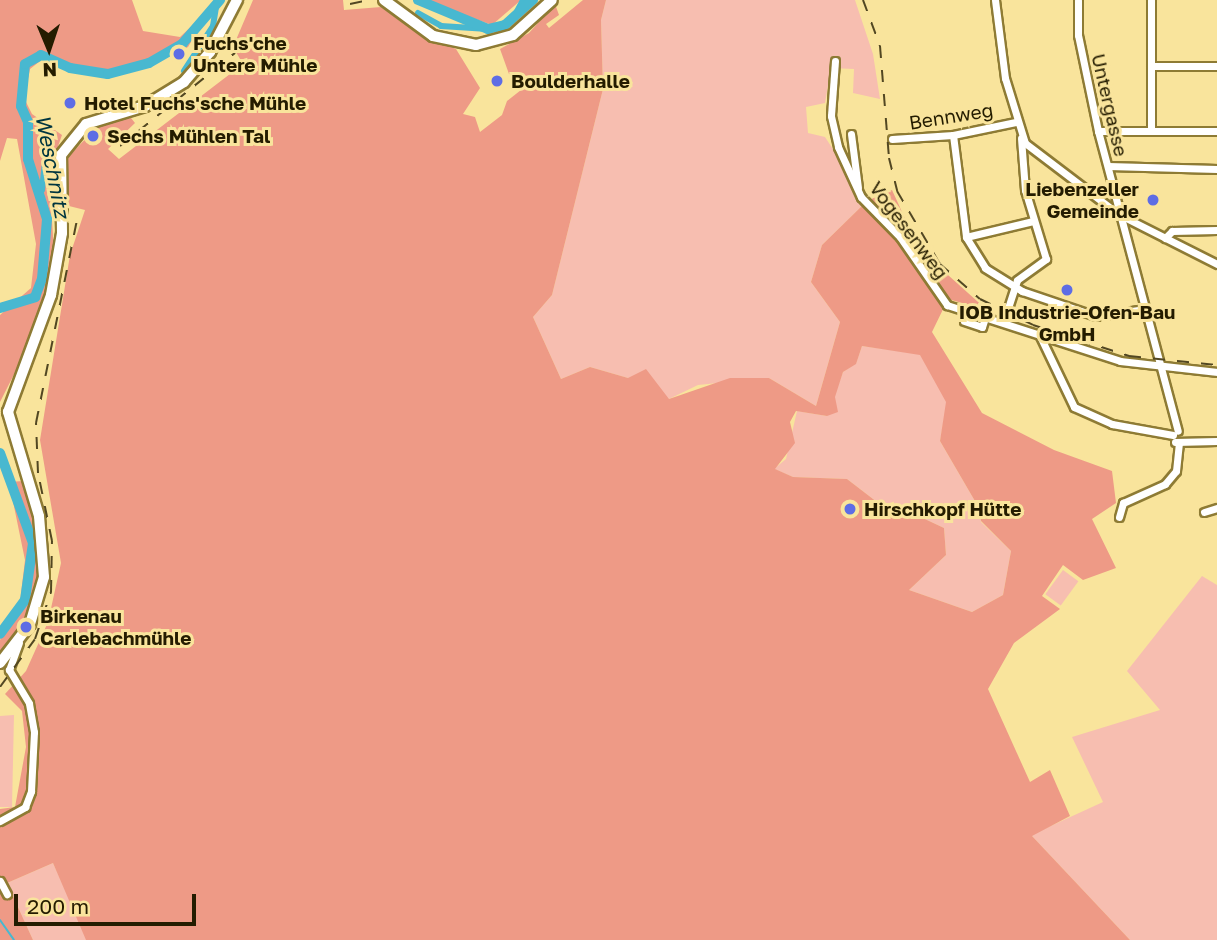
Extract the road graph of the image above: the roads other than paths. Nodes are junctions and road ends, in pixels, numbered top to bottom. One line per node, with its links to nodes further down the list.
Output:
1 (237, 0): 41 (main road)
2 (384, 0): 3 (main road)
3 (552, 0)
4 (995, 0): 10 (street)
5 (1078, 0): 11 (street, Untergasse)
6 (1151, 0): 8 (street)
7 (835, 61): 20 (street, Vogesenweg)
8 (1151, 66): 9 (street); 12 (street)
9 (1217, 66)
10 (1016, 122): 15 (street, Bennweg); 16 (street)
11 (1098, 131): 12 (street); 18 (street, Untergasse)
12 (1151, 131): 13 (street)
13 (1217, 131)
14 (851, 134): 20 (street)
15 (953, 135): 17 (street, Bennweg); 24 (street)
16 (1021, 138): 21 (street); 22 (street)
17 (892, 139)
18 (1108, 166): 19 (street); 21 (street, Untergasse)
19 (1217, 169)
20 (858, 188): 30 (street, Vogesenweg)
21 (1120, 215): 25 (street); 29 (street, Untergasse)
22 (1032, 221): 24 (street); 27 (street)
23 (1217, 230): 25 (street)
24 (966, 237): 27 (street)
25 (1165, 238): 26 (street)
26 (1217, 264)
27 (1014, 287): 28 (street); 29 (street)
28 (1008, 307)
29 (1146, 309): 33 (street, Untergasse)
30 (986, 315): 31 (street); 32 (street)
31 (964, 321)
32 (1039, 334): 33 (street); 35 (street)
33 (1163, 370): 34 (street); 35 (street, Untergasse)
34 (1217, 372)
35 (1176, 433): 36 (street, Untergasse)
36 (1182, 441): 37 (street); 40 (street)
37 (1217, 441)
38 (1217, 508): 39 (street)
39 (1204, 512)
40 (1119, 517)
41 (19, 643): 42 (main road); 43 (street)
42 (0, 663)
43 (0, 821)
44 (0, 881): 45 (street)
45 (7, 894)

